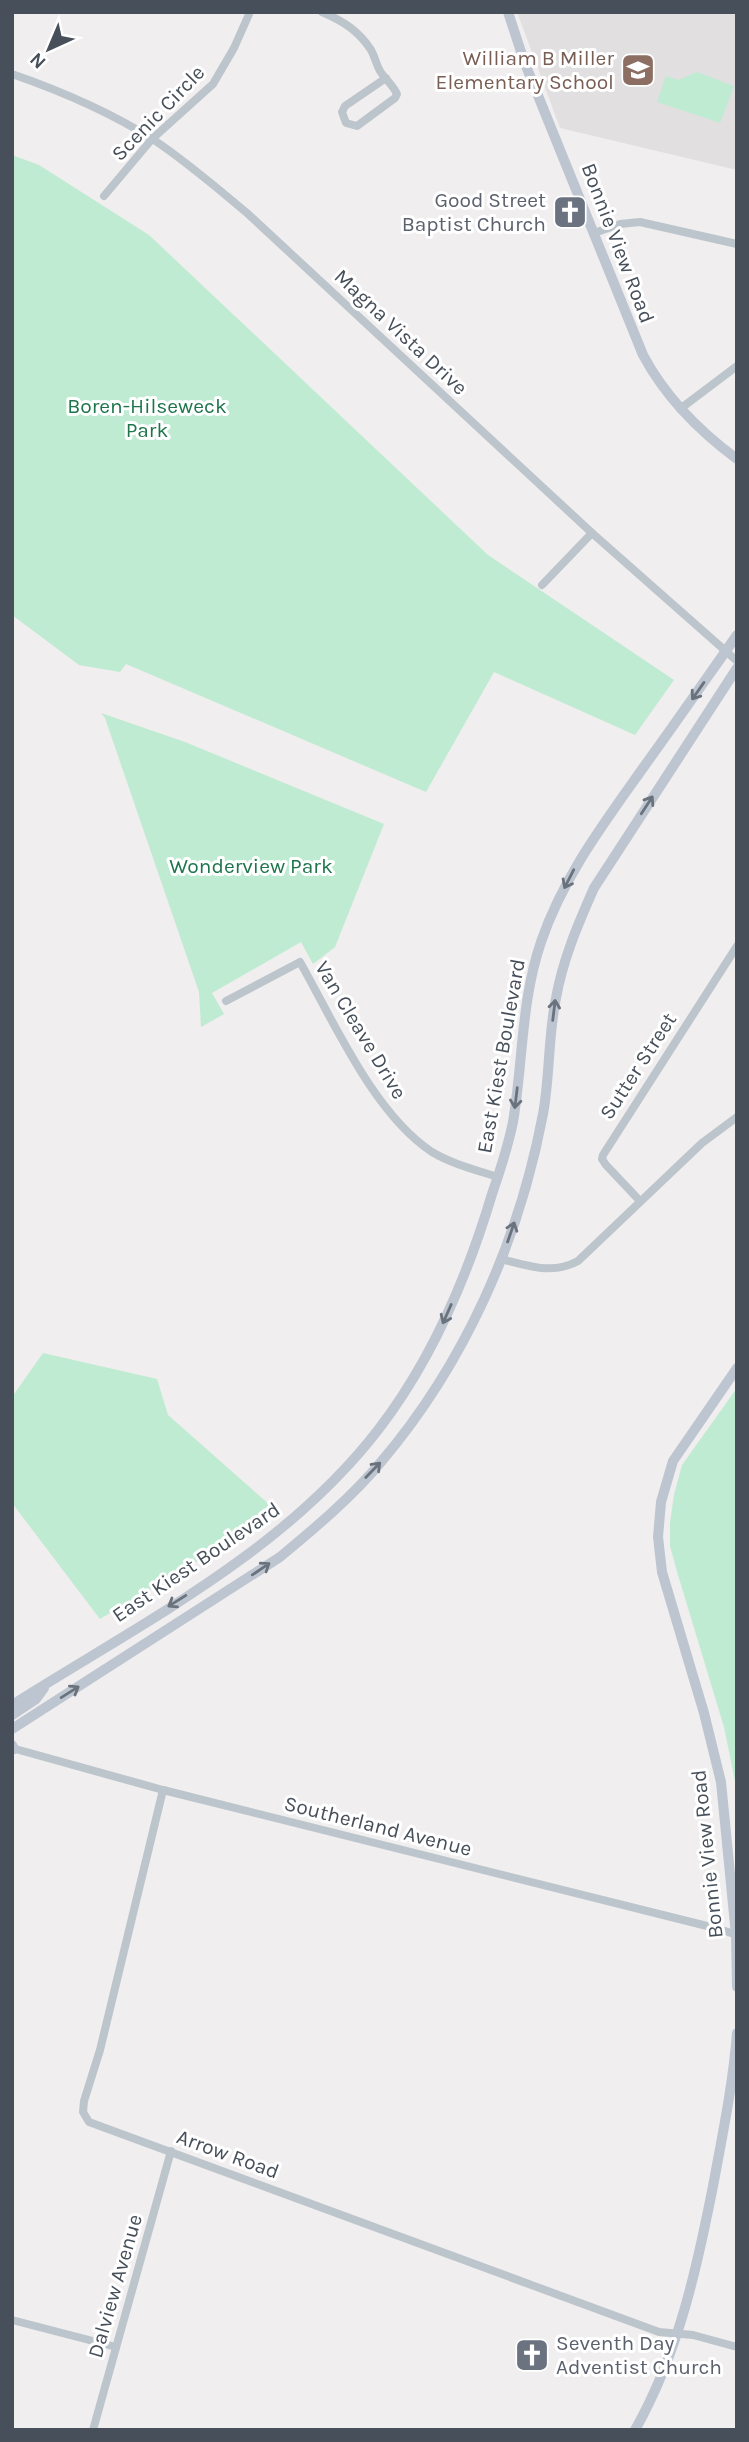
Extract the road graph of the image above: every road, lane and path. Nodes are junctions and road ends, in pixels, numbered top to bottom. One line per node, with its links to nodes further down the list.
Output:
1 (250, 12): 6 (street, Scenic Circle)
2 (322, 12): 5 (street)
3 (508, 12): 8 (main road, Bonnie View Road)
4 (12, 74): 6 (street, Magna Vista Drive)
5 (386, 79): 5 (street)
6 (152, 139): 7 (street, Scenic Circle); 13 (street, Magna Vista Drive)
7 (104, 196)
8 (594, 233): 9 (street); 11 (main road, Bonnie View Road)
9 (737, 244)
10 (737, 366): 11 (street)
11 (680, 409): 12 (main road, Bonnie View Road)
12 (737, 459)
13 (592, 533): 14 (street); 16 (street, Magna Vista Drive)
14 (542, 585)
15 (737, 635): 16 (main road, East Kiest Boulevard)
16 (726, 651): 17 (street, Magna Vista Drive); 22 (main road, East Kiest Boulevard, one-way to 22)
17 (737, 661)
18 (737, 668): 24 (main road, East Kiest Boulevard, one-way to 18)
19 (737, 946): 23 (street, Sutter Street)
20 (226, 1001): 22 (street, Van Cleave Drive)
21 (737, 1117): 23 (street)
22 (498, 1177): 26 (main road, East Kiest Boulevard, one-way to 26)
23 (640, 1201): 24 (street)
24 (501, 1259): 27 (main road, East Kiest Boulevard, one-way to 24)
25 (737, 1368): 34 (main road, Bonnie View Road)
26 (312, 1504): 27 (main road); 28 (main road, East Kiest Boulevard, one-way to 28)
27 (325, 1518): 31 (main road, East Kiest Boulevard, one-way to 27)
28 (50, 1681): 29 (main road, East Kiest Boulevard); 30 (main road)
29 (12, 1705)
30 (12, 1715)
31 (12, 1729)
32 (13, 1747): 33 (street, Southerland Avenue)
33 (163, 1790): 34 (street, Southerland Avenue); 37 (street, Arrow Road)
34 (737, 1935): 35 (main road, Bonnie View Road)
35 (737, 1987)
36 (737, 2034): 39 (main road)
37 (171, 2151): 39 (street, Arrow Road); 40 (street, Dalview Avenue)
38 (12, 2319): 40 (street)
39 (678, 2333): 41 (street, Arrow Road); 43 (main road)
40 (116, 2347): 42 (street, Dalview Avenue)
41 (737, 2347)
42 (93, 2430)
43 (635, 2430)

